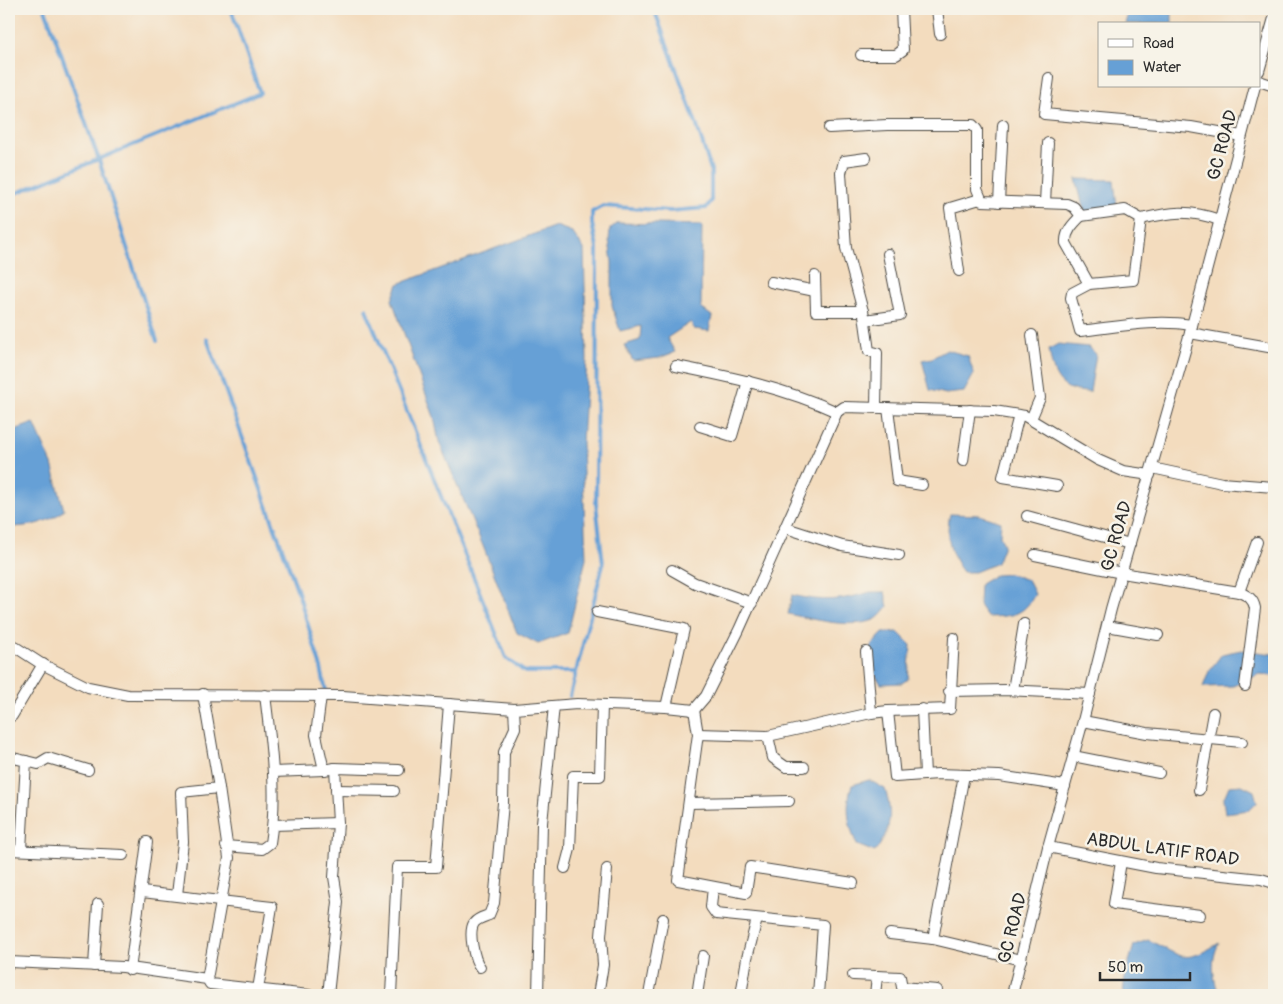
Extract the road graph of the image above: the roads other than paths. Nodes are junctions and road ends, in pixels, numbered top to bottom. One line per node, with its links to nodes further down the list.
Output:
1 (901, 9): 5 (street)
2 (937, 9): 4 (street)
3 (1274, 18): 6 (street)
4 (940, 34)
5 (861, 55)
6 (1260, 66)
7 (1049, 78): 13 (street)
8 (1260, 81): 9 (street)
9 (1274, 86)
10 (1254, 88): 13 (street, GC ROAD)
11 (1003, 125): 17 (street)
12 (829, 128): 16 (street)
13 (1241, 136): 21 (street, GC ROAD)
14 (1048, 142): 18 (street)
15 (866, 158): 28 (street)
16 (980, 200): 17 (street); 23 (street)
17 (999, 202): 18 (street)
18 (1045, 203): 19 (street)
19 (1081, 216): 20 (street); 26 (street)
20 (1141, 219): 21 (street); 26 (street)
21 (1219, 220): 29 (street, GC ROAD)
22 (888, 254): 28 (street)
23 (959, 270)
24 (815, 276): 27 (street)
25 (771, 282): 27 (street)
26 (1089, 284): 29 (street)
27 (815, 291): 28 (street)
28 (864, 316): 34 (street)
29 (1191, 329): 31 (street); 42 (street, GC ROAD)
30 (1032, 334): 39 (street)
31 (1274, 348)
32 (676, 366): 33 (street)
33 (748, 380): 37 (street); 40 (street)
34 (876, 407): 35 (street); 37 (street)
35 (888, 408): 36 (street); 43 (street)
36 (970, 410): 38 (street); 41 (street)
37 (836, 412): 47 (street)
38 (1019, 415): 39 (street); 44 (street)
39 (1031, 419): 42 (street)
40 (700, 426)
41 (964, 462)
42 (1151, 471): 45 (street); 49 (street, GC ROAD)
43 (922, 485)
44 (1057, 486)
45 (1274, 487)
46 (1027, 516): 49 (street)
47 (786, 528): 50 (street); 55 (street)
48 (1257, 542): 54 (street)
49 (1130, 544): 53 (street, GC ROAD)
50 (899, 555)
51 (1035, 555): 53 (street)
52 (672, 570): 55 (street)
53 (1122, 573): 54 (street); 58 (street, GC ROAD)
54 (1239, 592): 64 (street)
55 (752, 603): 77 (street)
56 (597, 612): 74 (street)
57 (1024, 624): 65 (street)
58 (1107, 626): 59 (street); 68 (street, GC ROAD)
59 (1158, 635)
60 (954, 638): 66 (street)
61 (9, 643): 63 (street)
62 (866, 652): 79 (street)
63 (43, 664): 67 (street); 81 (street)
64 (1245, 686)
65 (1013, 690): 66 (street); 68 (street)
66 (949, 691): 76 (street)
67 (203, 694): 69 (street); 99 (street)
68 (1090, 694): 82 (street, GC ROAD)
69 (265, 695): 70 (street); 94 (street)
70 (321, 696): 71 (street); 91 (street)
71 (449, 704): 75 (street); 141 (street)
72 (602, 705): 73 (street); 74 (street); 114 (street)
73 (554, 706): 75 (street); 142 (street)
74 (666, 707): 77 (street)
75 (514, 709): 132 (street)
76 (922, 709): 78 (street); 96 (street)
77 (694, 710): 83 (street)
78 (888, 711): 79 (street); 96 (street)
79 (871, 713): 84 (street)
80 (1212, 713): 85 (street)
81 (12, 716)
82 (1084, 721): 85 (street); 87 (street, GC ROAD)
83 (698, 734): 84 (street); 104 (street)
84 (768, 736): 90 (street)
85 (1209, 737): 86 (street); 101 (street)
86 (1242, 742)
87 (1073, 756): 95 (street); 98 (street, GC ROAD)
88 (9, 757): 89 (street)
89 (26, 761): 92 (street); 111 (street)
90 (804, 767)
91 (329, 769): 93 (street); 94 (street); 100 (street)
92 (88, 770)
93 (399, 770)
94 (273, 772): 106 (street)
95 (1159, 773)
96 (925, 775): 97 (street)
97 (964, 775): 98 (street); 127 (street)
98 (1065, 786): 109 (street, GC ROAD)
99 (219, 788): 108 (street); 120 (street)
100 (336, 790): 102 (street); 105 (street)
101 (1199, 790)
102 (394, 791)
103 (789, 801): 104 (street)
104 (689, 803): 118 (street)
105 (338, 823): 106 (street); 140 (street)
106 (273, 825): 108 (street)
107 (147, 842): 119 (street)
108 (226, 846): 121 (street)
109 (1048, 847): 113 (street, ABDUL LATIF ROAD); 129 (street, GC ROAD)
110 (9, 850): 111 (street)
111 (21, 850): 112 (street)
112 (123, 855)
113 (1121, 862): 117 (street, ABDUL LATIF ROAD); 123 (street)
114 (565, 868)
115 (607, 870): 143 (street)
116 (853, 883): 118 (street)
117 (1274, 883)
118 (713, 887): 125 (street)
119 (142, 892): 120 (street); 133 (street)
120 (177, 895): 121 (street)
121 (222, 900): 136 (street); 137 (street)
122 (98, 904): 131 (street)
123 (1200, 915)
124 (663, 919): 144 (street)
125 (757, 919): 146 (street); 147 (street)
126 (890, 934): 127 (street)
127 (933, 939): 129 (street)
128 (703, 956): 145 (street)
129 (1021, 960): 150 (street, GC ROAD)
130 (9, 962): 131 (street)
131 (94, 966): 133 (street)
132 (480, 967)
133 (130, 970): 136 (street)
134 (853, 975): 135 (street)
135 (878, 976): 148 (street); 149 (street)
136 (209, 981): 137 (street); 138 (street)
137 (258, 989): 139 (street)
138 (208, 995)
139 (309, 995)
140 (328, 995)
141 (391, 995)
142 (538, 995)
143 (598, 995)
144 (649, 995)
145 (697, 995)
146 (741, 995)
147 (818, 995)
148 (875, 995)
149 (936, 995)
150 (1012, 995)

